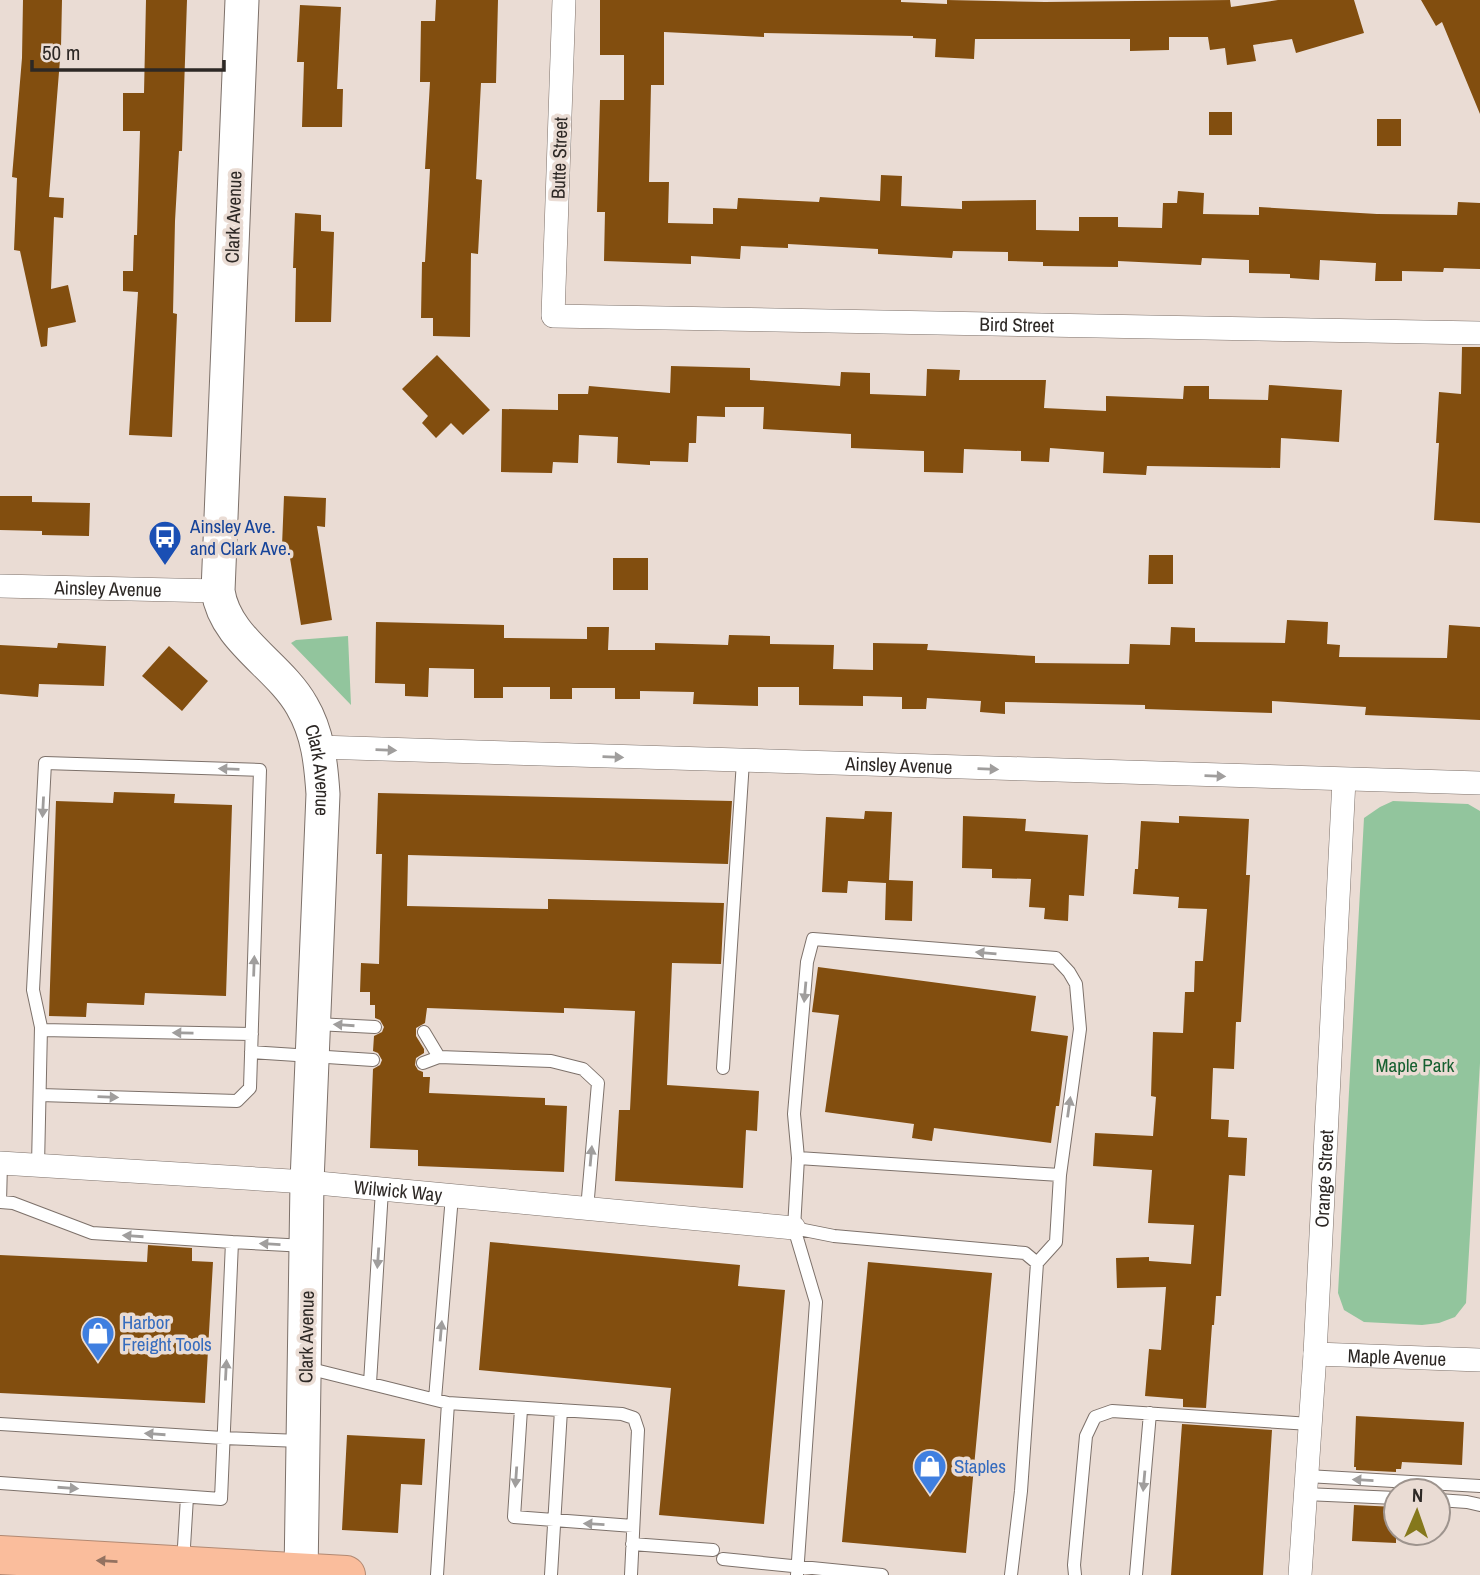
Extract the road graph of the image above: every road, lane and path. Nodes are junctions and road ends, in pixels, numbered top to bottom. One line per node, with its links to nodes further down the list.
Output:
1 (242, 0): 6 (street, Clark Avenue)
2 (564, 0): 3 (street, Butte Street)
3 (553, 316): 4 (street, Bird Street)
4 (1480, 332)
5 (0, 586): 6 (street, Ainsley Avenue)
6 (218, 591): 7 (street, Clark Avenue)
7 (318, 747): 8 (street, Ainsley Avenue, one-way to 8); 15 (street, Clark Avenue)
8 (743, 761): 9 (street, Ainsley Avenue, one-way to 9); 20 (lane)
9 (1344, 780): 10 (street, Ainsley Avenue); 35 (street, Orange Street)
10 (1480, 783)
11 (374, 1027): 15 (lane, one-way to 15)
12 (41, 1030): 14 (lane, one-way to 12); 14 (lane, one-way to 12); 21 (lane)
13 (424, 1032): 17 (lane)
14 (252, 1034): 16 (lane)
15 (313, 1039): 16 (lane); 18 (lane); 26 (street, Clark Avenue)
16 (251, 1052): 21 (lane, one-way to 16)
17 (439, 1057): 19 (lane); 30 (lane, one-way to 17)
18 (373, 1060)
19 (424, 1063)
20 (723, 1068)
21 (40, 1095): 24 (lane)
22 (798, 1158): 25 (lane); 25 (lane, one-way to 22); 31 (lane)
23 (1, 1163): 24 (street, Wilwick Way); 29 (lane)
24 (38, 1165): 26 (street, Wilwick Way)
25 (1060, 1175): 34 (lane)
26 (307, 1182): 27 (street, Wilwick Way); 33 (street, Clark Avenue)
27 (382, 1190): 28 (street, Wilwick Way); 38 (lane, one-way to 38)
28 (452, 1196): 30 (street, Wilwick Way); 39 (lane, one-way to 28)
29 (0, 1202): 32 (lane, one-way to 29)
30 (587, 1209): 31 (street, Wilwick Way)
31 (794, 1228): 34 (lane); 59 (lane)
32 (232, 1242): 33 (lane, one-way to 32); 45 (lane, one-way to 32)
33 (307, 1246): 37 (street, Clark Avenue)
34 (1037, 1263): 66 (lane)
35 (1315, 1354): 36 (street, Maple Avenue); 44 (street, Orange Street)
36 (1480, 1360)
37 (306, 1367): 38 (lane); 46 (street, Clark Avenue)
38 (370, 1384): 39 (lane)
39 (442, 1401): 40 (lane); 62 (lane)
40 (521, 1409): 41 (lane); 54 (lane, one-way to 54)
41 (561, 1410): 54 (lane); 55 (lane)
42 (1150, 1413): 44 (lane); 67 (lane); 68 (lane, one-way to 68)
43 (0, 1424): 45 (lane, one-way to 43)
44 (1310, 1424): 48 (street, Orange Street)
45 (223, 1438): 46 (lane); 51 (lane)
46 (305, 1441): 60 (street, Clark Avenue)
47 (0, 1483): 51 (lane, one-way to 51)
48 (1306, 1485): 49 (lane, one-way to 48); 50 (lane); 69 (street, Orange Street)
49 (1480, 1486)
50 (1382, 1496)
51 (187, 1497): 58 (lane)
52 (1452, 1501): 53 (lane)
53 (1480, 1505)
54 (554, 1521): 55 (lane, one-way to 54); 63 (lane)
55 (633, 1526): 56 (lane)
56 (632, 1544): 59 (lane); 64 (lane)
57 (0, 1555): 58 (highway, one-way to 57)
58 (183, 1566): 60 (highway)
59 (798, 1570): 65 (lane)
60 (301, 1574): 61 (highway)
61 (346, 1575)
62 (438, 1575)
63 (551, 1575)
64 (631, 1575)
65 (883, 1575)
66 (1011, 1575)
67 (1075, 1575)
68 (1136, 1575)
69 (1300, 1575)

